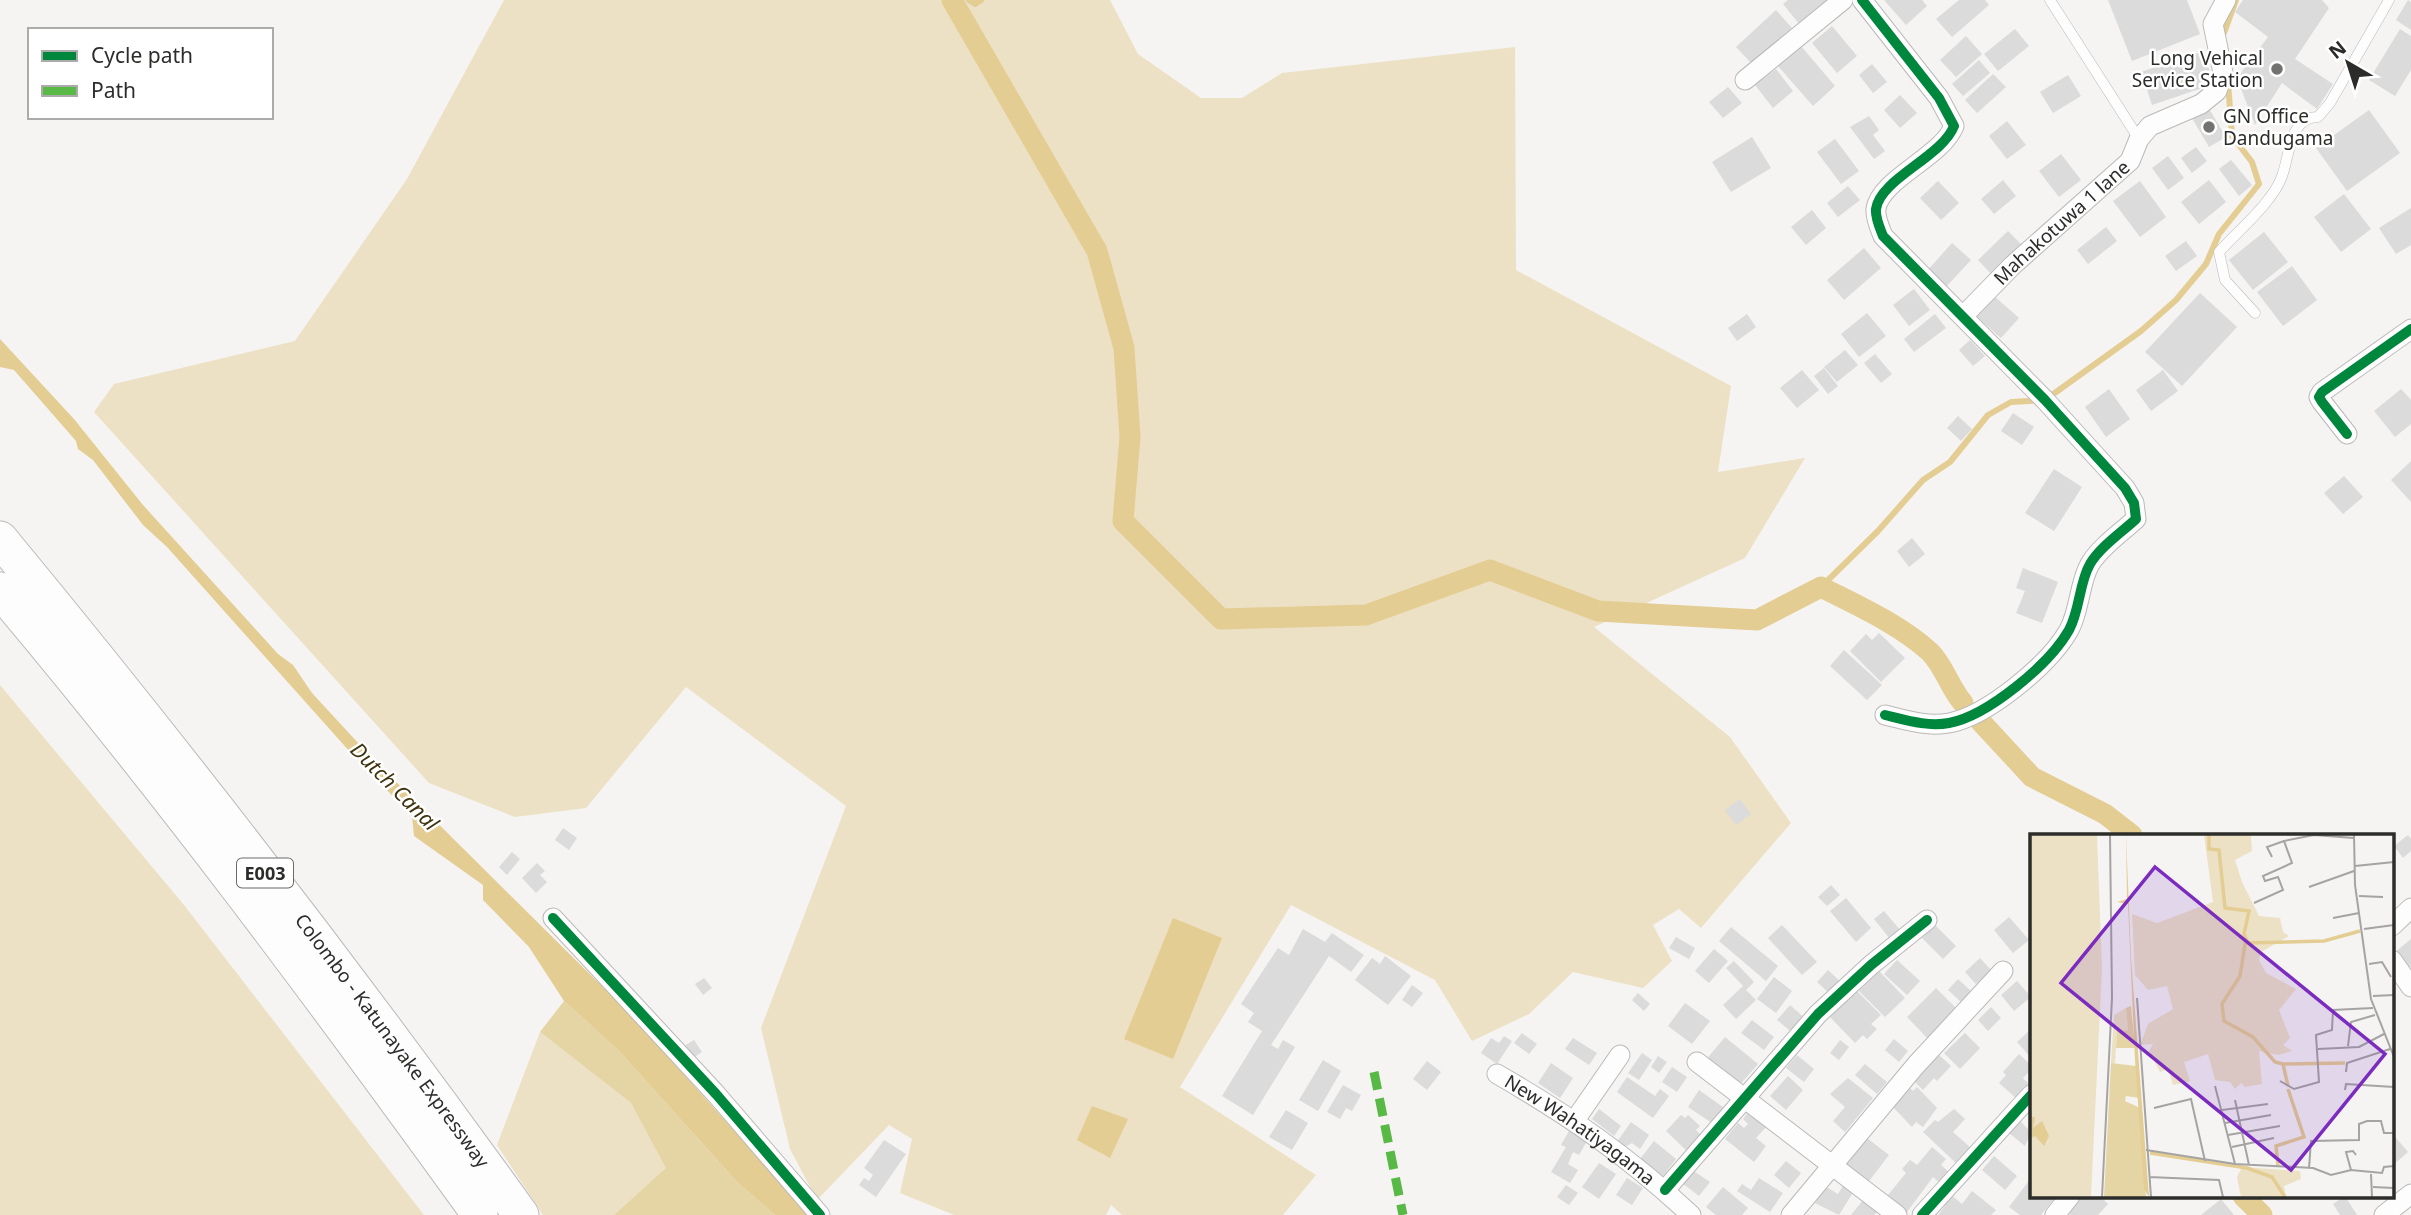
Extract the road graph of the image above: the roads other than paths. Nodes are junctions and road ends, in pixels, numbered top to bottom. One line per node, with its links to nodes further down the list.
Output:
1 (1843, 0): 6 (street)
2 (1862, 0): 9 (street)
3 (2050, 0): 7 (lane)
4 (2226, 0): 7 (street, Mahakotuwa 1 lane)
5 (2389, 0): 8 (lane)
6 (1745, 80)
7 (2139, 139): 9 (street, Mahakotuwa 1 lane)
8 (2255, 313)
9 (1963, 316): 14 (street)
10 (2411, 329): 11 (street)
11 (2347, 434)
12 (0, 539): 33 (highway, Colombo - Katunayake Expressway / E003)
13 (0, 590): 32 (highway, Colombo - Katunayake Expressway / E003)
14 (1885, 715)
15 (2411, 908): 18 (street)
16 (553, 918): 34 (street)
17 (1927, 920): 26 (street)
18 (2394, 924)
19 (2394, 963): 21 (street)
20 (2003, 971): 28 (street)
21 (2411, 987)
22 (1620, 1055): 27 (street)
23 (1697, 1062): 26 (street)
24 (1497, 1074): 27 (street, New Wahatiyagama)
25 (2030, 1096): 38 (street)
26 (1743, 1099): 28 (street); 29 (street)
27 (1575, 1119): 29 (street, New Wahatiyagama)
28 (1833, 1164): 36 (street); 37 (street)
29 (1665, 1191): 35 (street, New Wahatiyagama)
30 (2411, 1194): 40 (street)
31 (2068, 1198): 39 (street)
32 (480, 1215)
33 (521, 1215)
34 (820, 1215)
35 (1691, 1215)
36 (1790, 1215)
37 (1897, 1215)
38 (1922, 1215)
39 (2055, 1215)
40 (2384, 1215)

